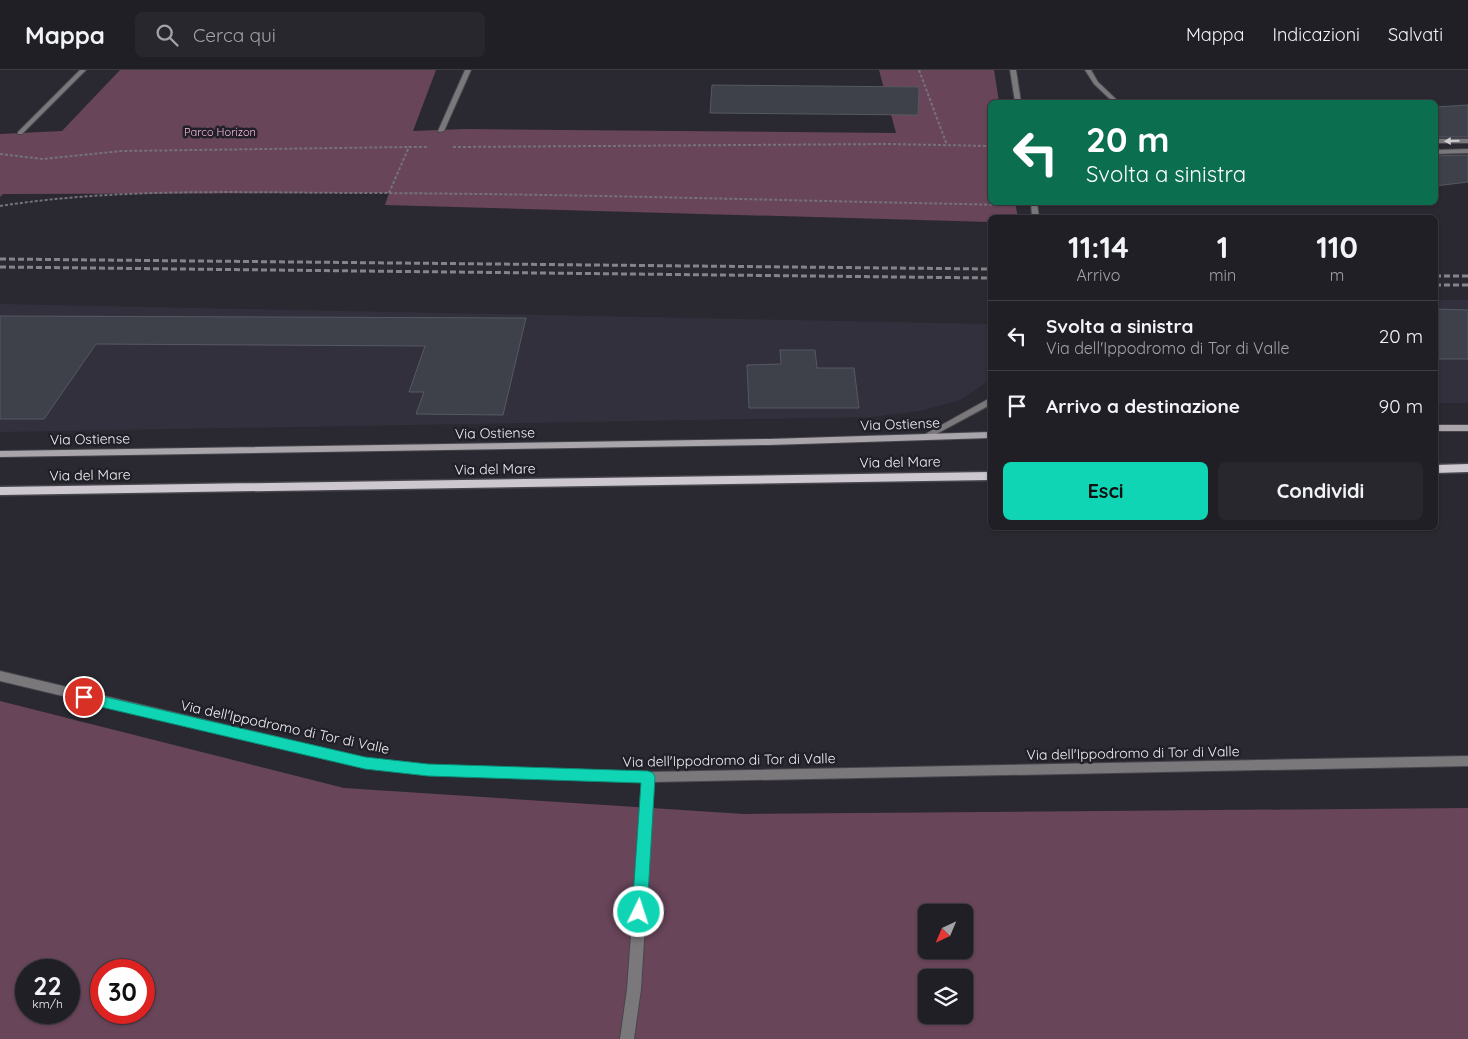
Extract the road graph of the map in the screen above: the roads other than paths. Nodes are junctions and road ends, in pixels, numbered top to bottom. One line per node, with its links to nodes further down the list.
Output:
1 (83, 70): 8 (street)
2 (468, 70): 7 (street)
3 (1013, 70): 5 (street)
4 (1088, 70): 6 (street)
5 (1018, 100)
6 (1114, 100)
7 (441, 132)
8 (20, 134)
9 (1468, 140): 10 (street, one-way to 10)
10 (1438, 141)
11 (1468, 151): 12 (street)
12 (1438, 152)
13 (988, 402): 17 (street)
14 (1438, 428): 15 (main road)
15 (1468, 428)
16 (988, 435): 17 (main road, Via Ostiense)
17 (924, 437): 18 (main road, Via Ostiense)
18 (0, 454)
19 (1438, 468): 20 (main road)
20 (1468, 468)
21 (988, 476): 22 (main road, Via del Mare)
22 (0, 491)
23 (0, 676): 25 (street, Via dell'Ippodromo di Tor di Valle)
24 (1468, 761): 25 (street, Via dell'Ippodromo di Tor di Valle)
25 (648, 777): 26 (street)
26 (627, 1039)

